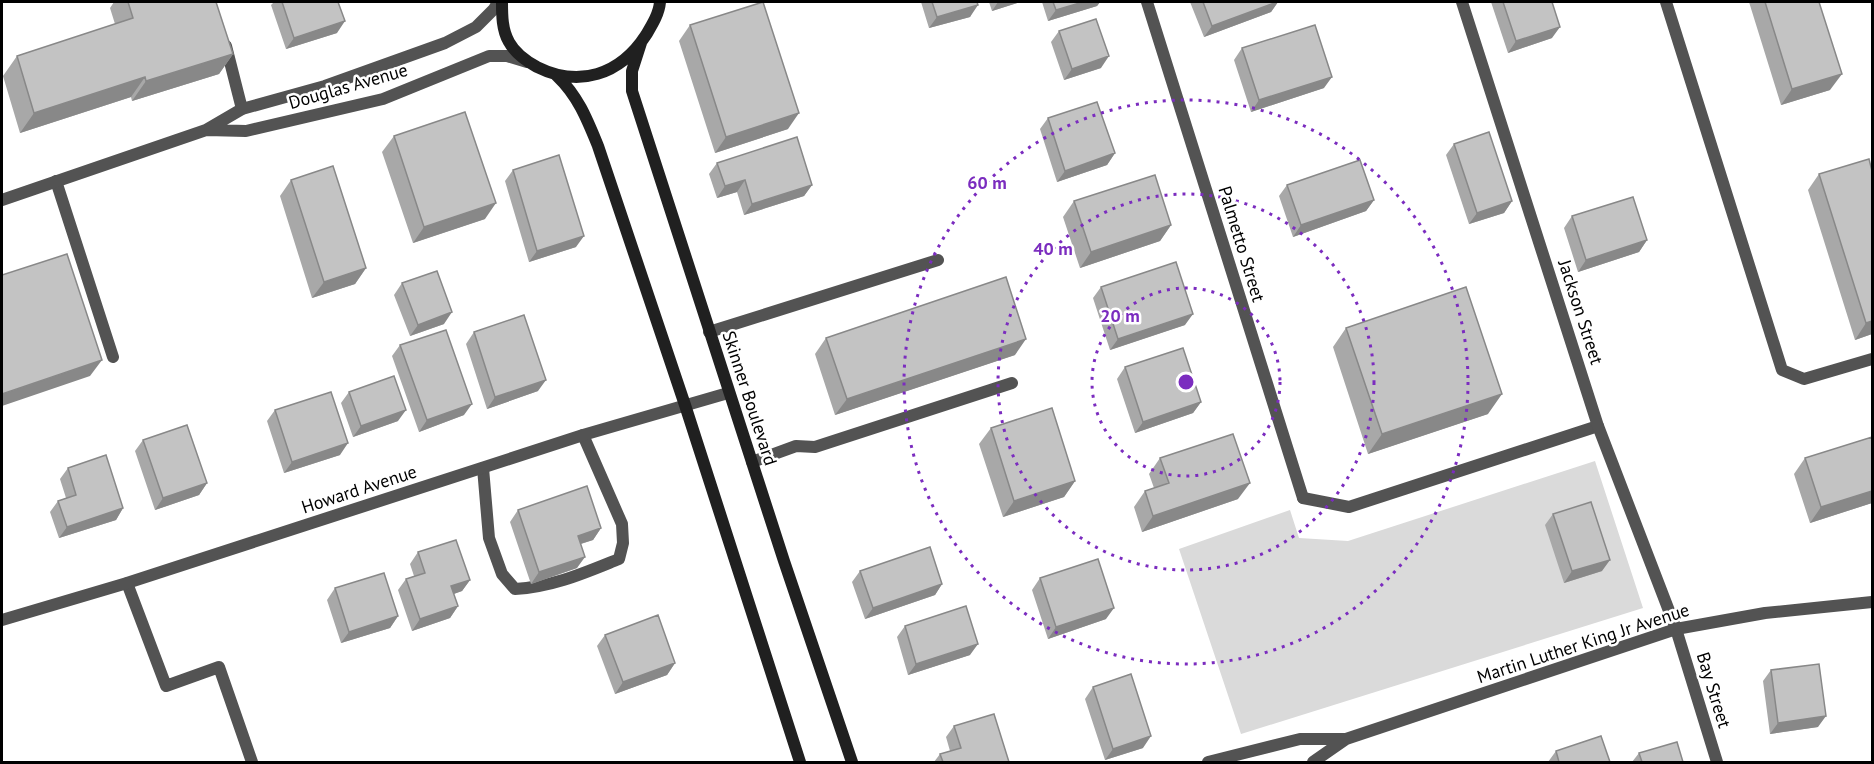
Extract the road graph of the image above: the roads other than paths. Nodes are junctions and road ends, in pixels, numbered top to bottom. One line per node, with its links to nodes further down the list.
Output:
1 (500, 2): 8 (main road, Skinner Boulevard); 10 (street, Douglas Avenue)
2 (1147, 2): 21 (street, Palmetto Street)
3 (1462, 2): 21 (street, Jackson Street)
4 (1666, 2): 17 (street)
5 (661, 4): 7 (main road, Skinner Boulevard)
6 (222, 29): 10 (street)
7 (641, 43): 9 (main road, Skinner Boulevard); 15 (main road, Skinner Boulevard)
8 (531, 63): 9 (main road, Skinner Boulevard); 11 (street, Douglas Avenue)
9 (557, 76): 20 (main road, Skinner Boulevard)
10 (242, 109): 11 (street, Douglas Avenue)
11 (206, 130): 12 (street, Douglas Avenue)
12 (56, 181): 13 (street, Douglas Avenue); 16 (street)
13 (2, 200)
14 (938, 260): 15 (street)
15 (709, 332): 19 (main road, Skinner Boulevard)
16 (113, 357)
17 (1872, 359)
18 (1012, 383): 23 (street)
19 (729, 393): 20 (street, Howard Avenue); 23 (main road, Skinner Boulevard)
20 (685, 405): 22 (street, Howard Avenue); 31 (main road, Skinner Boulevard)
21 (1598, 426): 28 (street, Jackson Street)
22 (583, 435): 24 (street, Howard Avenue); 24 (street)
23 (752, 462): 32 (main road, Skinner Boulevard)
24 (483, 468): 25 (street, Howard Avenue)
25 (127, 583): 27 (street, Howard Avenue); 30 (street)
26 (1872, 602): 28 (street, Martin Luther King Jr Avenue)
27 (2, 620)
28 (1676, 629): 29 (street, Martin Luther King Jr Avenue); 35 (street, Bay Street)
29 (1346, 739): 33 (street, Martin Luther King Jr Avenue); 34 (street, Martin Luther King Jr Avenue)
30 (252, 762)
31 (801, 762)
32 (852, 762)
33 (1208, 762)
34 (1313, 762)
35 (1717, 762)

